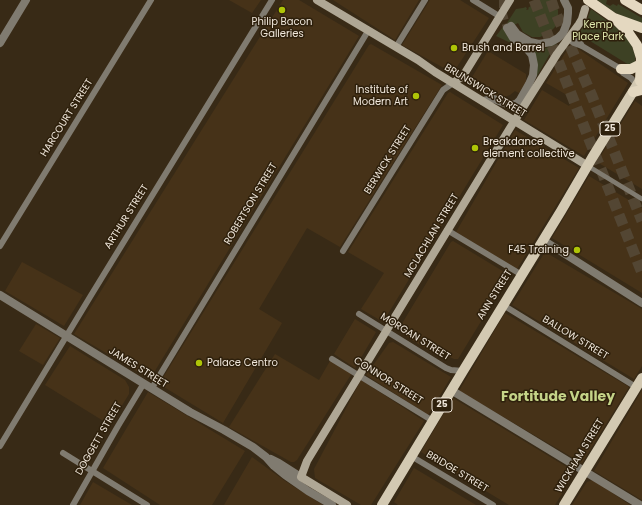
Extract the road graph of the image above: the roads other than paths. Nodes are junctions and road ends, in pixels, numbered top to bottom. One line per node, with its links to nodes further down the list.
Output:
1 (26, 0): 18 (street)
2 (151, 0): 31 (street, HARCOURT STREET)
3 (272, 0): 39 (street, ARTHUR STREET)
4 (317, 0): 16 (main road, BRUNSWICK STREET)
5 (425, 0): 20 (street)
6 (472, 0): 12 (street)
7 (510, 0): 12 (main road)
8 (564, 0): 25 (street)
9 (625, 0): 11 (highway)
10 (589, 4): 13 (highway); 15 (main road, MCLACHLAN STREET)
11 (642, 10)
12 (499, 16): 23 (main road)
13 (614, 18): 14 (highway); 21 (highway, 25)
14 (642, 28)
15 (575, 29): 17 (main road, MCLACHLAN STREET); 19 (street)
16 (368, 31): 20 (main road, BRUNSWICK STREET); 45 (street, ROBERTSON STREET)
17 (568, 39): 19 (street); 26 (main road, MCLACHLAN STREET)
18 (0, 43)
19 (582, 46): 22 (street)
20 (396, 47): 23 (main road, BRUNSWICK STREET)
21 (641, 64): 22 (highway); 24 (highway, 25)
22 (621, 69): 24 (street)
23 (453, 83): 25 (main road, BRUNSWICK STREET); 32 (street, BERWICK STREET)
24 (639, 87): 27 (main road, ANN STREET / 25)
25 (483, 101): 26 (main road, BRUNSWICK STREET)
26 (514, 120): 27 (main road, BRUNSWICK STREET); 29 (main road, MCLACHLAN STREET)
27 (588, 166): 28 (street, BRUNSWICK STREET); 30 (main road, ANN STREET / 25)
28 (642, 199)
29 (447, 230): 33 (street); 38 (main road, MCLACHLAN STREET)
30 (543, 240): 33 (main road, ANN STREET / 25); 35 (street)
31 (0, 246)
32 (343, 251)
33 (522, 275): 36 (main road, ANN STREET / 25)
34 (0, 295): 39 (street, JAMES STREET)
35 (642, 303)
36 (503, 305): 41 (main road, ANN STREET / 25); 43 (street, BALLOW STREET)
37 (359, 314): 38 (street, MORGAN STREET)
38 (386, 331): 41 (street, MORGAN STREET); 42 (main road, MCLACHLAN STREET)
39 (67, 336): 44 (street, JAMES STREET); 48 (street, ARTHUR STREET)
40 (332, 359): 42 (street, CONNOR STREET)
41 (463, 371): 46 (main road, ANN STREET / 25)
42 (359, 375): 47 (street, CONNOR STREET); 51 (main road, MCLACHLAN STREET)
43 (640, 382): 53 (main road, WICKHAM STREET)
44 (144, 383): 45 (street, JAMES STREET); 52 (street, DOGGETT STREET)
45 (152, 388): 54 (street, JAMES STREET)
46 (451, 390): 47 (main road, ANN STREET / 25); 53 (street)
47 (433, 421): 50 (main road, ANN STREET / 25)
48 (0, 446)
49 (62, 453): 52 (street)
50 (411, 456): 60 (main road, ANN STREET / 25); 61 (street, BRIDGE STREET)
51 (304, 467): 54 (street); 55 (main road, MCLACHLAN STREET)
52 (92, 472): 56 (street, DOGGETT STREET); 57 (street)
53 (585, 472): 62 (main road, WICKHAM STREET); 63 (street)
54 (288, 473): 55 (street, JAMES STREET); 58 (street, JAMES STREET)
55 (301, 477): 59 (main road, JAMES STREET)
56 (72, 505)
57 (147, 505)
58 (332, 505)
59 (347, 505)
60 (382, 505)
61 (493, 505)
62 (564, 505)
63 (640, 505)

